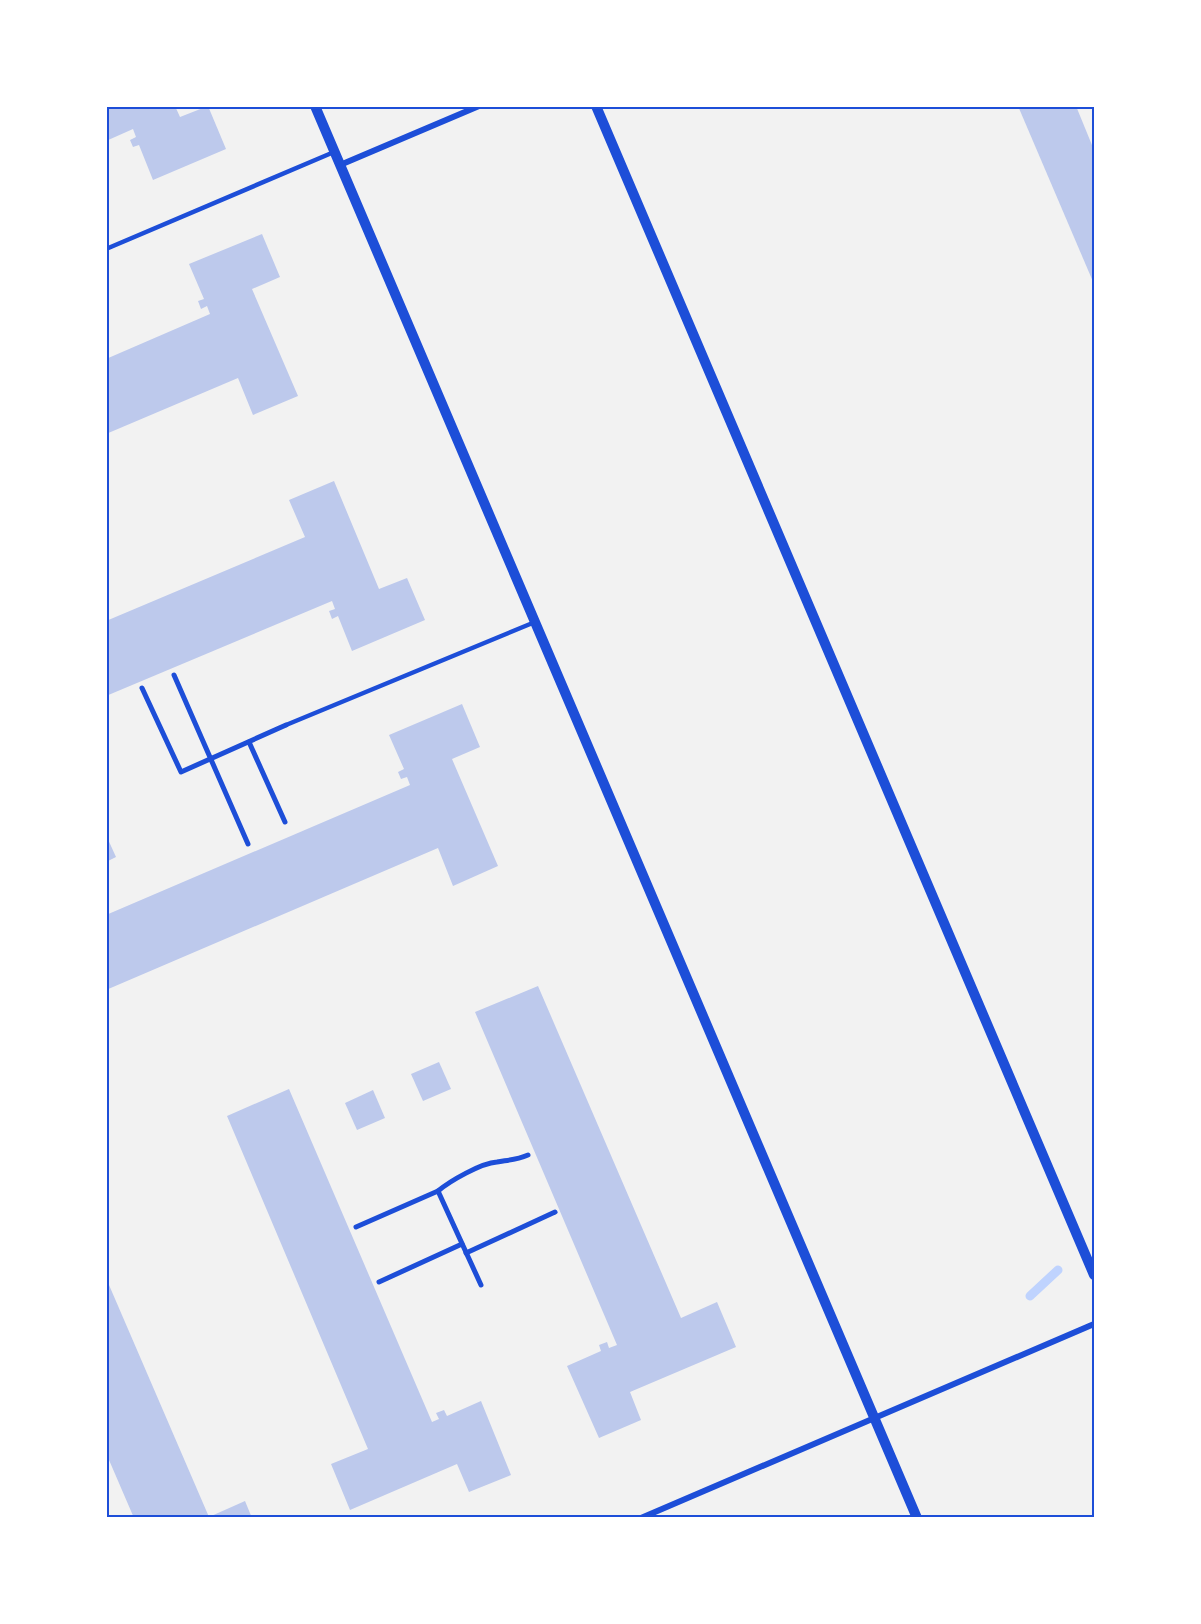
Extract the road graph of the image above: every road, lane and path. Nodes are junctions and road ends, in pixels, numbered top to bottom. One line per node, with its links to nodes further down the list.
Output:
1 (315, 106): 4 (street)
2 (478, 106): 5 (street)
3 (596, 106): 21 (street)
4 (334, 152): 5 (street); 6 (lane)
5 (340, 165): 7 (street)
6 (106, 249)
7 (535, 622): 10 (lane); 25 (street)
8 (174, 675): 12 (street)
9 (142, 688): 12 (street)
10 (286, 725): 11 (street)
11 (249, 742): 12 (street); 13 (street)
12 (210, 759): 14 (street)
13 (285, 822)
14 (248, 844)
15 (528, 1155): 16 (street)
16 (438, 1191): 18 (street); 19 (street)
17 (555, 1212): 20 (street)
18 (356, 1227)
19 (462, 1244): 20 (street); 22 (street)
20 (466, 1253): 23 (street)
21 (1095, 1275)
22 (379, 1282)
23 (481, 1285)
24 (1095, 1324): 25 (street)
25 (874, 1416): 26 (street); 27 (street)
26 (641, 1518)
27 (917, 1518)

